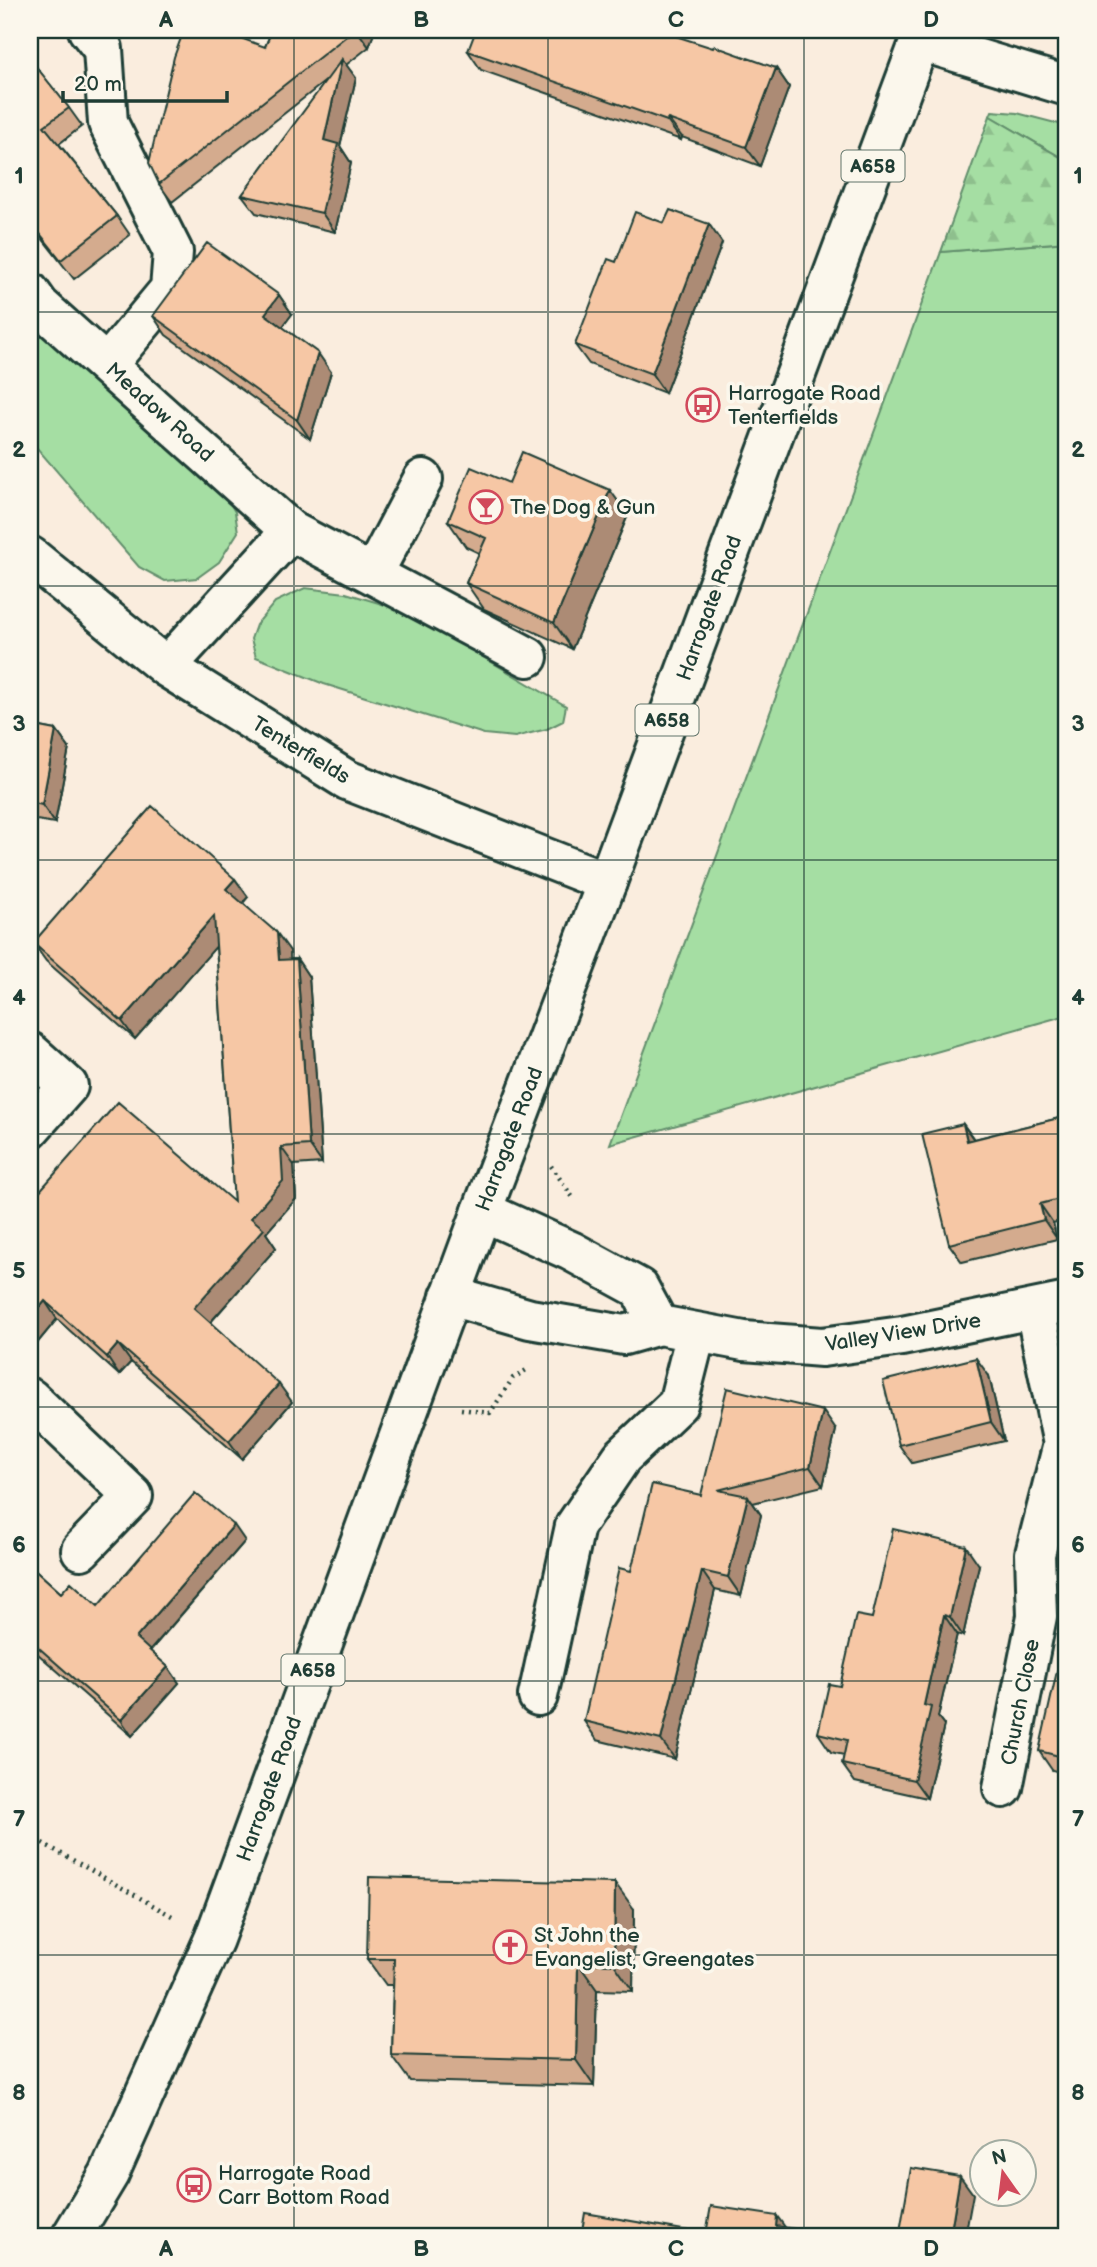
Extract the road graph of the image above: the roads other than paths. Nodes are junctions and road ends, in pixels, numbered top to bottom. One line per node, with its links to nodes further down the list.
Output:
1 (88, 30): 5 (main road)
2 (922, 35): 3 (main road); 12 (main road, Harrogate Road / A658)
3 (1067, 86)
4 (30, 292): 5 (main road, Meadow Road)
5 (107, 365): 7 (main road, Meadow Road)
6 (423, 479): 9 (main road)
7 (291, 531): 9 (main road, Meadow Road); 11 (main road)
8 (30, 556): 11 (main road, Tenterfields)
9 (373, 574): 10 (main road, Meadow Road)
10 (528, 657)
11 (166, 667): 12 (main road, Tenterfields)
12 (607, 882): 15 (main road, Harrogate Road / A658)
13 (30, 1052): 14 (main road)
14 (30, 1129)
15 (481, 1210): 16 (main road, Harrogate Road / A658); 18 (main road)
16 (450, 1296): 18 (main road, Valley View Drive); 25 (main road, Harrogate Road / A658)
17 (1051, 1306): 19 (main road, Valley View Drive); 22 (main road, Church Close)
18 (659, 1325): 19 (main road, Valley View Drive)
19 (696, 1333): 23 (main road)
20 (30, 1398): 21 (main road)
21 (81, 1550)
22 (1052, 1619): 24 (main road, Church Close)
23 (538, 1696)
24 (1003, 1788)
25 (71, 2237)

